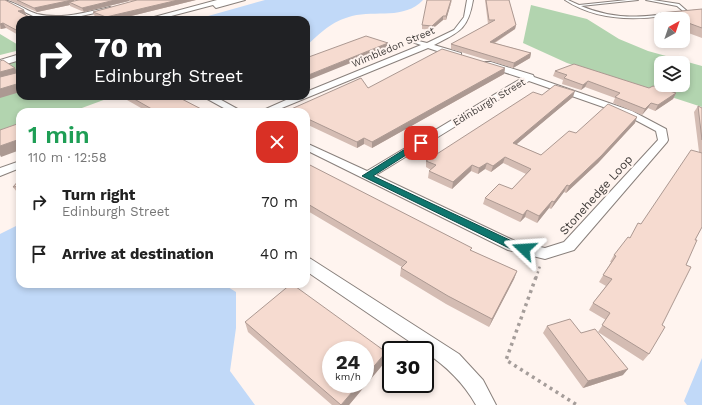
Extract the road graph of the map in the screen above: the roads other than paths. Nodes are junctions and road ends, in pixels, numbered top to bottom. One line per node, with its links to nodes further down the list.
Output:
1 (2, 0): 10 (street)
2 (226, 0): 12 (street)
3 (242, 0): 13 (street)
4 (470, 0): 15 (street, Wimbledon Street)
5 (566, 0): 8 (lane)
6 (637, 0): 8 (lane)
7 (646, 0): 8 (lane)
8 (578, 5)
9 (119, 7): 11 (street)
10 (41, 16)
11 (84, 16)
12 (163, 16)
13 (180, 16)
14 (408, 39): 15 (street, Stonehedge Loop)
15 (428, 45): 20 (street, Stonehedge Loop); 21 (street, Wimbledon Street)
16 (16, 52): 17 (street)
17 (0, 56)
18 (16, 58): 19 (street)
19 (0, 63)
20 (530, 77): 29 (street, Edinburgh Street); 29 (street, Stonehedge Loop)
21 (310, 93)
22 (215, 100): 24 (street)
23 (293, 100): 25 (street)
24 (230, 108)
25 (274, 108)
26 (310, 148): 29 (street)
27 (16, 166): 28 (street)
28 (0, 172)
29 (366, 176)
30 (310, 266): 31 (street)
31 (486, 405)

